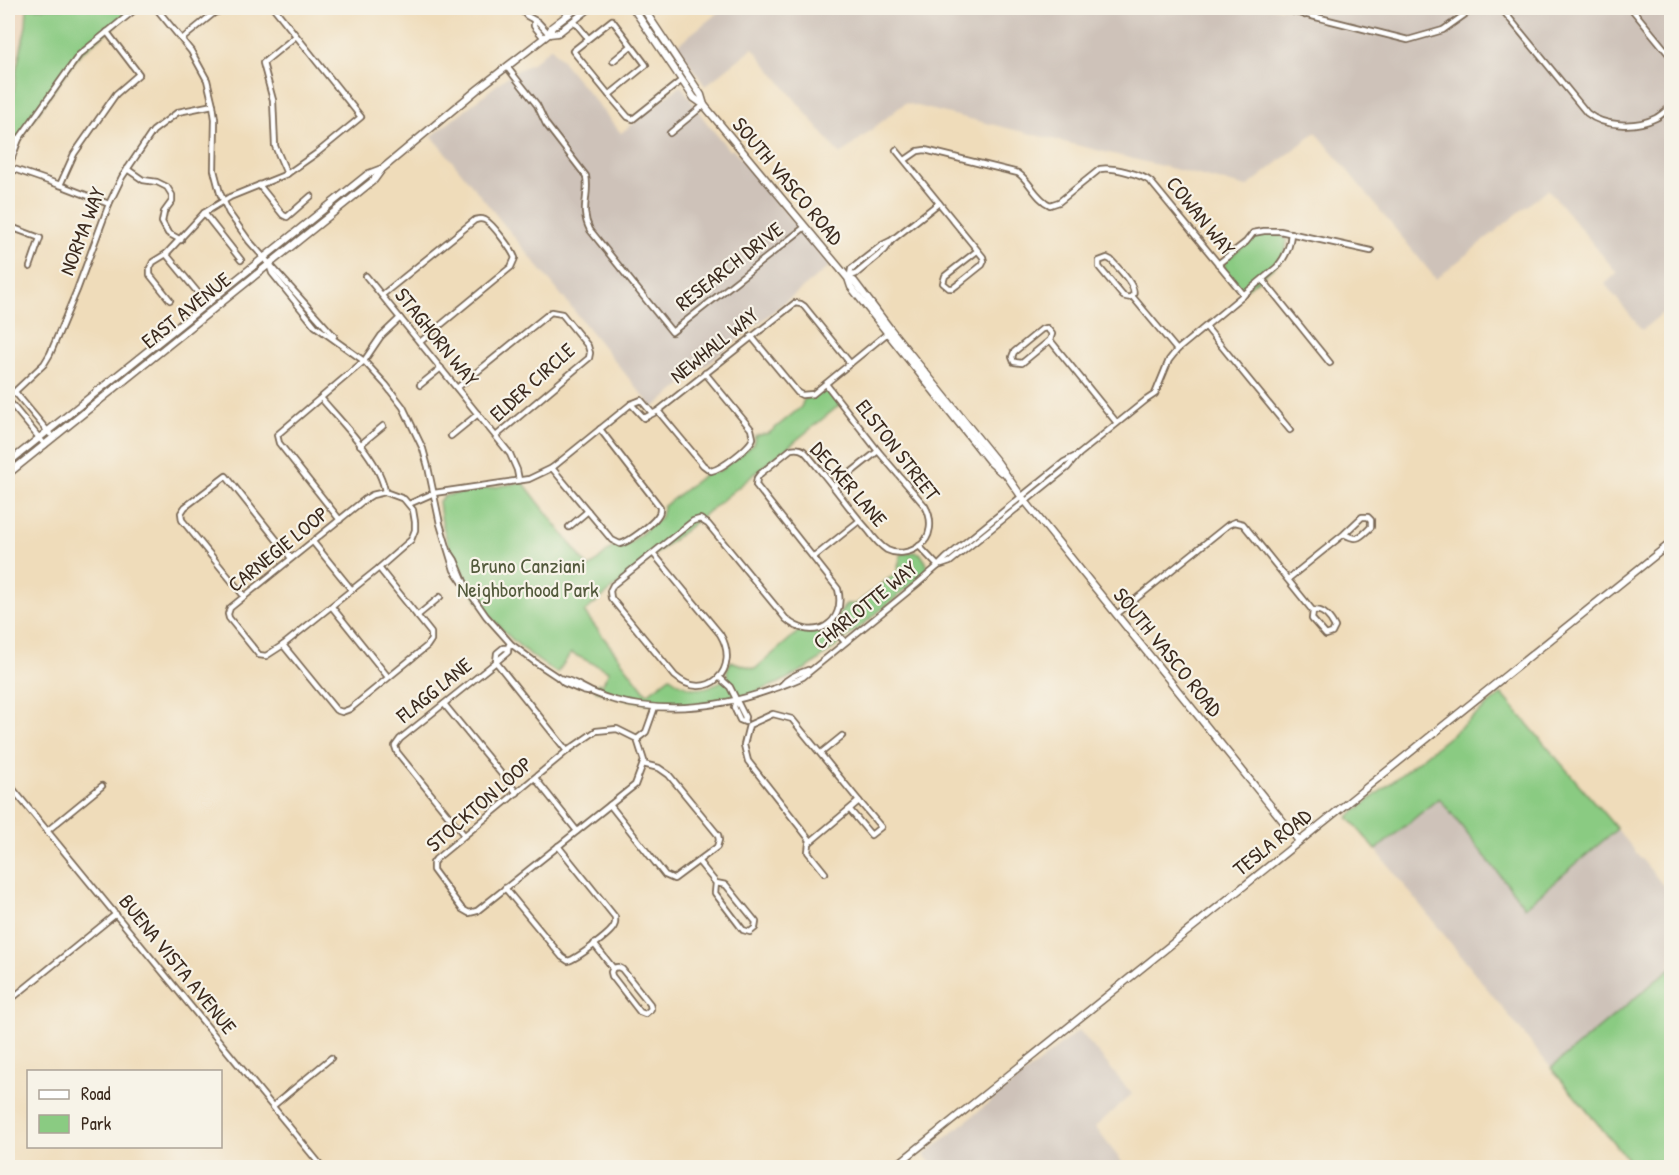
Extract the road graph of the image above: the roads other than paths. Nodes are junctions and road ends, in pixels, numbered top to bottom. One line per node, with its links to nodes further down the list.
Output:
1 (137, 8): 17 (street)
2 (156, 8): 21 (street, CHARLOTTE WAY)
3 (228, 8): 21 (street)
4 (274, 8): 18 (street)
5 (520, 8): 19 (street)
6 (577, 8): 19 (main road, EAST AVENUE)
7 (590, 8): 16 (main road, EAST AVENUE)
8 (633, 8): 26 (main road, SOUTH VASCO ROAD)
9 (643, 8): 29 (main road, SOUTH VASCO ROAD)
10 (1280, 8): 15 (street)
11 (1315, 8): 15 (street)
12 (1474, 8): 15 (street)
13 (1501, 8): 30 (street)
14 (1630, 8): 23 (street)
15 (1305, 15)
16 (574, 21): 19 (main road, EAST AVENUE); 20 (street)
17 (107, 32): 33 (street); 40 (street)
18 (296, 36): 39 (street); 39 (street)
19 (547, 36): 25 (main road, EAST AVENUE)
20 (588, 38): 22 (street); 27 (street)
21 (182, 39): 28 (street, CHARLOTTE WAY)
22 (631, 46): 24 (street); 27 (street)
23 (1671, 58)
24 (613, 61)
25 (507, 67): 38 (main road, EAST AVENUE); 48 (street, RESEARCH DRIVE)
26 (682, 80): 27 (street); 29 (main road, SOUTH VASCO ROAD)
27 (609, 95)
28 (213, 105): 37 (street, NORMA WAY); 43 (street, CHARLOTTE WAY)
29 (704, 105): 31 (street); 48 (main road, SOUTH VASCO ROAD)
30 (1671, 106)
31 (670, 133)
32 (8, 135): 33 (street)
33 (19, 139): 36 (street)
34 (896, 150): 35 (street)
35 (904, 160): 44 (street); 57 (street, COWAN WAY)
36 (8, 168): 40 (street)
37 (127, 169): 45 (street, NORMA WAY); 50 (street)
38 (382, 169): 54 (main road, EAST AVENUE); 56 (main road, EAST AVENUE)
39 (286, 174): 41 (street)
40 (60, 184): 45 (street)
41 (259, 185): 42 (street); 43 (street)
42 (311, 196)
43 (223, 202): 46 (street); 54 (street, CHARLOTTE WAY)
44 (939, 203): 51 (street); 60 (street)
45 (109, 204): 82 (street, NORMA WAY)
46 (204, 213): 50 (street); 55 (street)
47 (8, 225): 58 (street)
48 (805, 227): 60 (main road, SOUTH VASCO ROAD)
49 (1291, 233): 52 (street); 57 (street); 61 (street)
50 (181, 240): 53 (street)
51 (977, 251): 51 (street)
52 (1371, 251)
53 (166, 254): 62 (street); 66 (street)
54 (264, 258): 56 (street, CHARLOTTE WAY); 93 (main road, EAST AVENUE)
55 (241, 260)
56 (269, 264): 74 (street, CHARLOTTE WAY); 97 (main road, EAST AVENUE)
57 (1218, 264): 64 (street, COWAN WAY)
58 (30, 267)
59 (366, 276): 63 (street, STAGHORN WAY)
60 (849, 276): 69 (main road, SOUTH VASCO ROAD)
61 (1263, 280): 64 (street); 76 (street)
62 (199, 294)
63 (382, 295): 67 (street, STAGHORN WAY); 72 (street)
64 (1244, 295): 68 (street)
65 (1132, 296): 65 (street); 73 (street)
66 (170, 300)
67 (400, 318): 72 (street, STAGHORN WAY); 74 (street)
68 (1206, 327): 73 (street); 92 (street)
69 (889, 332): 75 (street); 108 (main road, SOUTH VASCO ROAD)
70 (752, 336): 75 (street, NEWHALL WAY); 78 (street, NEWHALL WAY); 79 (street)
71 (1050, 340): 71 (street); 89 (street)
72 (420, 342): 77 (street, STAGHORN WAY)
73 (1177, 350): 89 (street, CHARLOTTE WAY)
74 (364, 361): 83 (street); 107 (street, CHARLOTTE WAY)
75 (850, 363): 79 (street)
76 (1330, 363)
77 (441, 368): 80 (street); 81 (street, STAGHORN WAY)
78 (705, 373): 86 (street, NEWHALL WAY); 86 (street)
79 (826, 384): 100 (street, ELSTON STREET)
80 (420, 385)
81 (457, 388): 88 (street, STAGHORN WAY); 95 (street, ELDER CIRCLE)
82 (15, 392): 84 (street, NORMA WAY); 93 (street)
83 (321, 398): 99 (street); 111 (street)
84 (8, 399): 96 (street)
85 (631, 404): 87 (street); 87 (street); 91 (street)
86 (658, 411): 87 (street, NEWHALL WAY)
87 (652, 413)
88 (478, 414): 94 (street); 95 (street, STAGHORN WAY)
89 (1117, 423): 108 (street, CHARLOTTE WAY)
90 (383, 426): 99 (street)
91 (600, 429): 102 (street); 110 (street)
92 (1290, 430)
93 (48, 432): 96 (main road, EAST AVENUE); 97 (street)
94 (451, 436)
95 (496, 436): 104 (street, STAGHORN WAY)
96 (39, 438): 98 (street); 101 (main road, EAST AVENUE)
97 (53, 438): 98 (main road, EAST AVENUE)
98 (45, 445): 103 (main road, EAST AVENUE)
99 (360, 445): 106 (street)
100 (878, 451): 105 (street); 117 (street, ELSTON STREET)
101 (8, 463)
102 (552, 468): 104 (street); 110 (street)
103 (8, 474)
104 (519, 480): 107 (street)
105 (834, 486): 112 (street, DECKER LANE); 119 (street, DECKER LANE)
106 (385, 492): 109 (street); 111 (street, CARNEGIE LOOP)
107 (434, 493): 109 (street); 134 (street, CHARLOTTE WAY)
108 (1023, 499): 121 (street, CHARLOTTE WAY); 129 (main road, SOUTH VASCO ROAD)
109 (409, 504): 122 (street, CARNEGIE LOOP)
110 (588, 511): 113 (street)
111 (340, 520): 115 (street, CARNEGIE LOOP)
112 (859, 520): 117 (street, DECKER LANE); 119 (street)
113 (568, 527)
114 (1344, 534): 114 (street); 123 (street)
115 (313, 542): 120 (street, CARNEGIE LOOP); 124 (street)
116 (1671, 542): 159 (main road, TESLA ROAD)
117 (919, 546): 121 (street)
118 (653, 553): 131 (street); 137 (street); 137 (street)
119 (814, 557): 131 (street, DECKER LANE)
120 (291, 558): 125 (street, CARNEGIE LOOP); 125 (street)
121 (938, 566): 132 (street, CHARLOTTE WAY)
122 (379, 568): 124 (street, CARNEGIE LOOP); 130 (street)
123 (1288, 579): 128 (street); 129 (street)
124 (351, 589): 127 (street, CARNEGIE LOOP)
125 (244, 596): 133 (street, CARNEGIE LOOP)
126 (440, 597): 130 (street)
127 (332, 607): 133 (street, CARNEGIE LOOP); 136 (street)
128 (1314, 611): 128 (street)
129 (1117, 614): 159 (main road, SOUTH VASCO ROAD)
130 (417, 616): 136 (street)
131 (829, 624): 132 (street)
132 (845, 642): 138 (street, CHARLOTTE WAY)
133 (283, 645): 136 (street)
134 (509, 646): 135 (street, FLAGG LANE); 140 (street, CHARLOTTE WAY)
135 (495, 662): 139 (street, FLAGG LANE); 145 (street)
136 (388, 677)
137 (720, 677): 138 (street)
138 (736, 700): 140 (street, CHARLOTTE WAY); 141 (street); 141 (street)
139 (444, 704): 151 (street); 157 (street, FLAGG LANE)
140 (655, 707): 144 (street)
141 (744, 721): 142 (street)
142 (749, 725): 146 (street); 158 (street)
143 (842, 736): 146 (street)
144 (637, 739): 145 (street, STOCKTON LOOP); 147 (street)
145 (567, 751): 148 (street, STOCKTON LOOP)
146 (821, 753): 152 (street)
147 (643, 765): 153 (street, STOCKTON LOOP); 161 (street)
148 (535, 778): 151 (street, STOCKTON LOOP); 156 (street)
149 (8, 783): 155 (street, BUENA VISTA AVENUE)
150 (102, 786): 155 (street)
151 (517, 793): 157 (street, STOCKTON LOOP)
152 (859, 801): 154 (street); 154 (street)
153 (610, 805): 156 (street, STOCKTON LOOP); 161 (street)
154 (850, 810): 158 (street)
155 (47, 831): 165 (street, BUENA VISTA AVENUE)
156 (577, 831): 160 (street, STOCKTON LOOP)
157 (464, 835): 164 (street, STOCKTON LOOP)
158 (810, 840): 162 (street)
159 (1299, 841): 172 (main road, TESLA ROAD)
160 (558, 846): 164 (street, STOCKTON LOOP); 166 (street)
161 (699, 862): 163 (street)
162 (825, 873)
163 (716, 884): 163 (street)
164 (505, 888): 166 (street)
165 (116, 914): 168 (street); 170 (street, BUENA VISTA AVENUE)
166 (594, 944): 167 (street)
167 (614, 968): 167 (street)
168 (15, 996)
169 (331, 1058): 170 (street)
170 (273, 1106): 171 (street, BUENA VISTA AVENUE)
171 (323, 1167)
172 (893, 1167)

